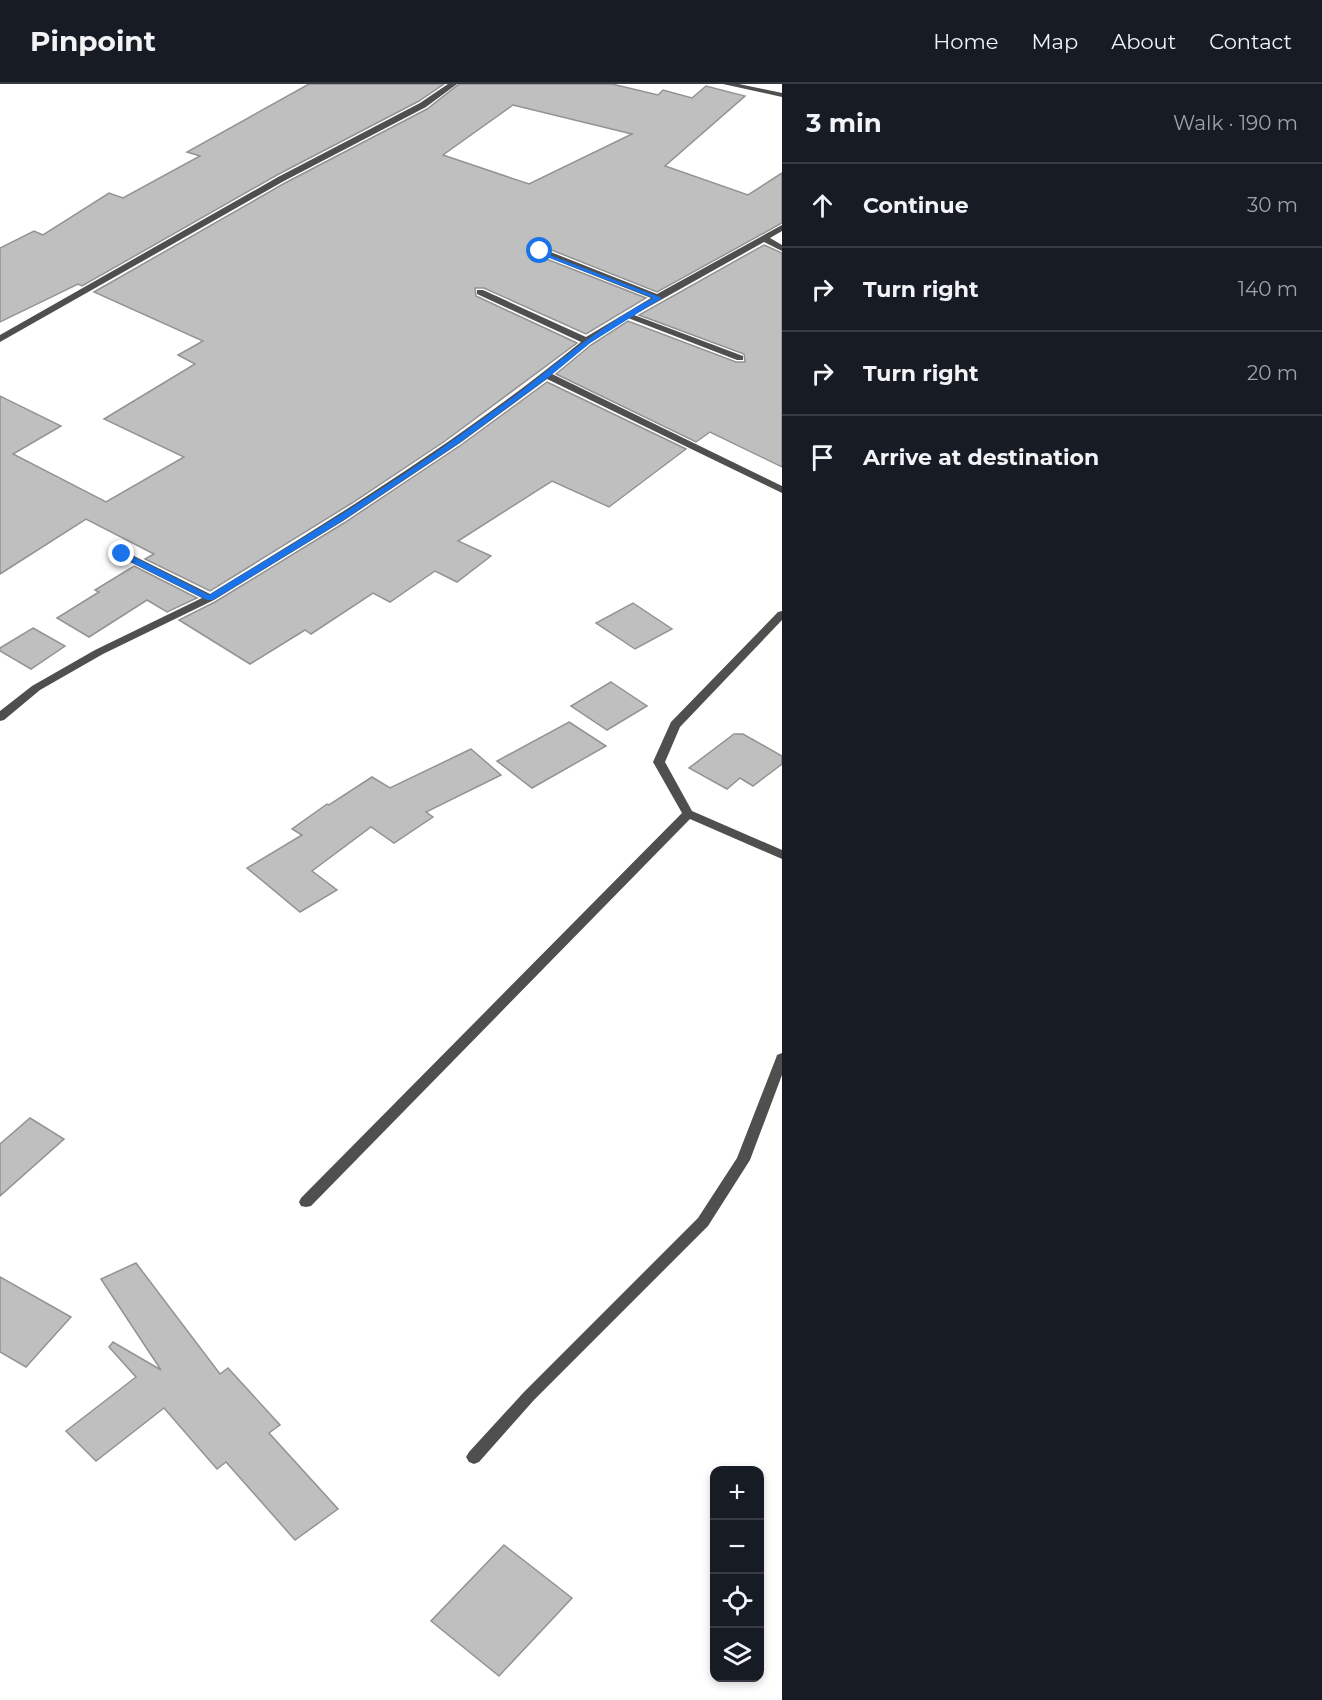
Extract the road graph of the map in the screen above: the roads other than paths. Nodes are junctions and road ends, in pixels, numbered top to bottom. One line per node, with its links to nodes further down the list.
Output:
1 (453, 84): 11 (street)
2 (727, 84): 3 (street)
3 (782, 95)
4 (782, 228): 5 (street)
5 (765, 239): 6 (street); 9 (street)
6 (782, 248)
7 (540, 251): 9 (street)
8 (480, 292): 12 (street)
9 (658, 298): 10 (street)
10 (627, 315): 12 (street); 13 (street)
11 (0, 339)
12 (587, 341): 14 (street)
13 (740, 358)
14 (546, 375): 15 (street); 17 (street)
15 (782, 490)
16 (122, 554): 17 (street)
17 (210, 598): 19 (street)
18 (782, 614): 20 (street)
19 (0, 717)
20 (688, 814): 21 (street); 23 (street)
21 (782, 855)
22 (782, 1058): 24 (street)
23 (306, 1202)
24 (474, 1457)

